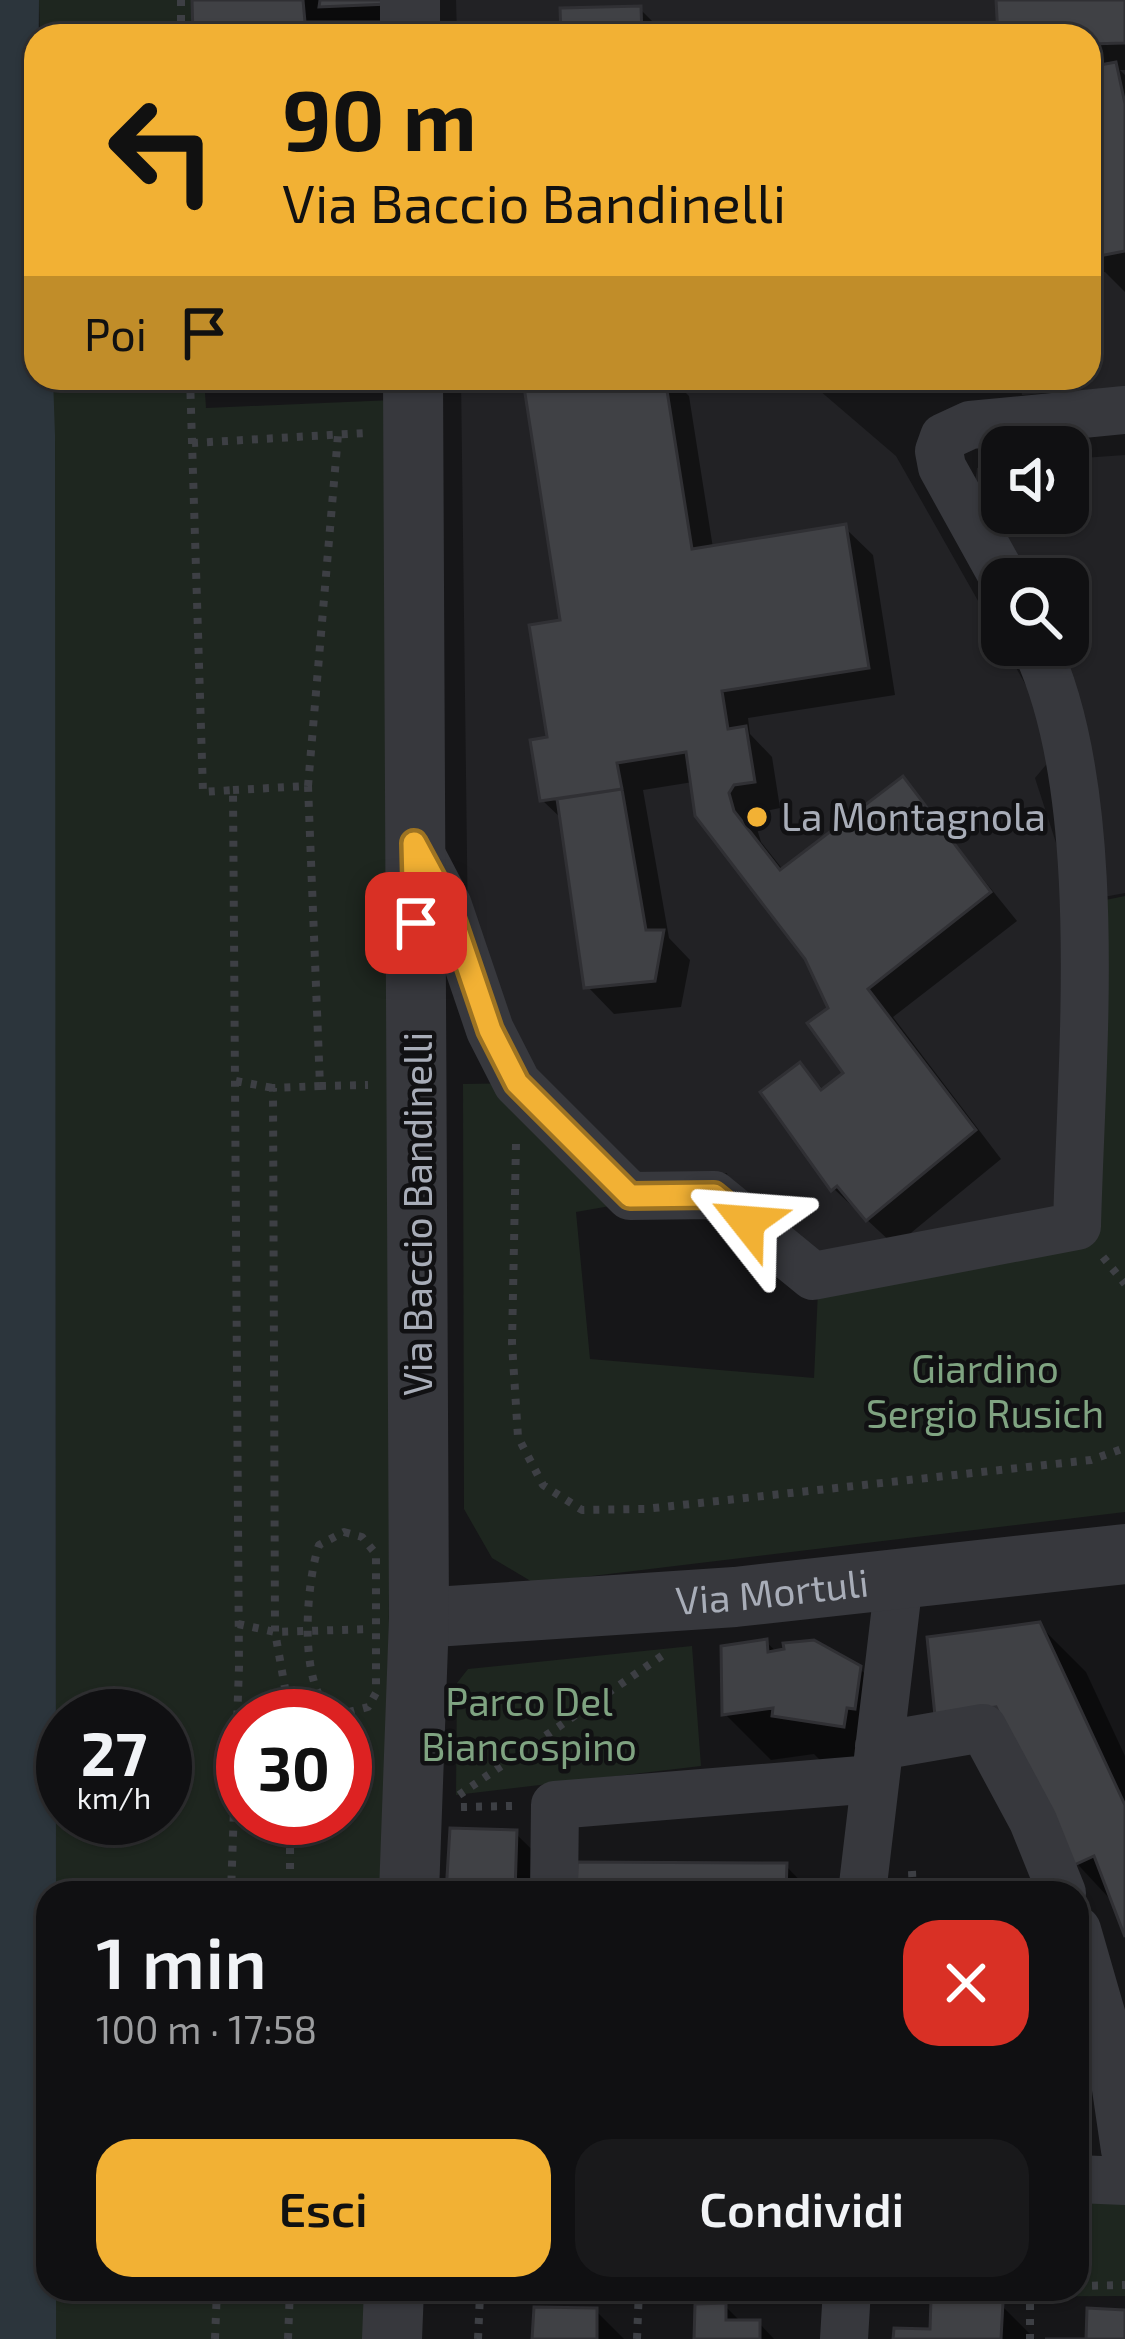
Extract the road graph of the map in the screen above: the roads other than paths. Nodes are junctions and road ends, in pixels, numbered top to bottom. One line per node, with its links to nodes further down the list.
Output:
1 (413, 404): 5 (street, Via Baccio Bandinelli)
2 (1125, 410): 3 (street)
3 (992, 558)
4 (1044, 666): 5 (street)
5 (414, 843): 8 (street, Via Baccio Bandinelli)
6 (1125, 1554): 7 (street, Via Mortuli)
7 (899, 1581): 8 (street, Via Mortuli); 9 (street)
8 (398, 1624): 10 (street, Via Baccio Bandinelli)
9 (876, 1763): 11 (street); 12 (street); 13 (street)
10 (409, 1881)
11 (554, 1881)
12 (863, 1881)
13 (1057, 1881)
14 (1089, 1973): 15 (street)
15 (1125, 2150)
16 (1089, 2180): 17 (street)
17 (1125, 2181)
18 (846, 2301): 19 (street)
19 (844, 2339)

